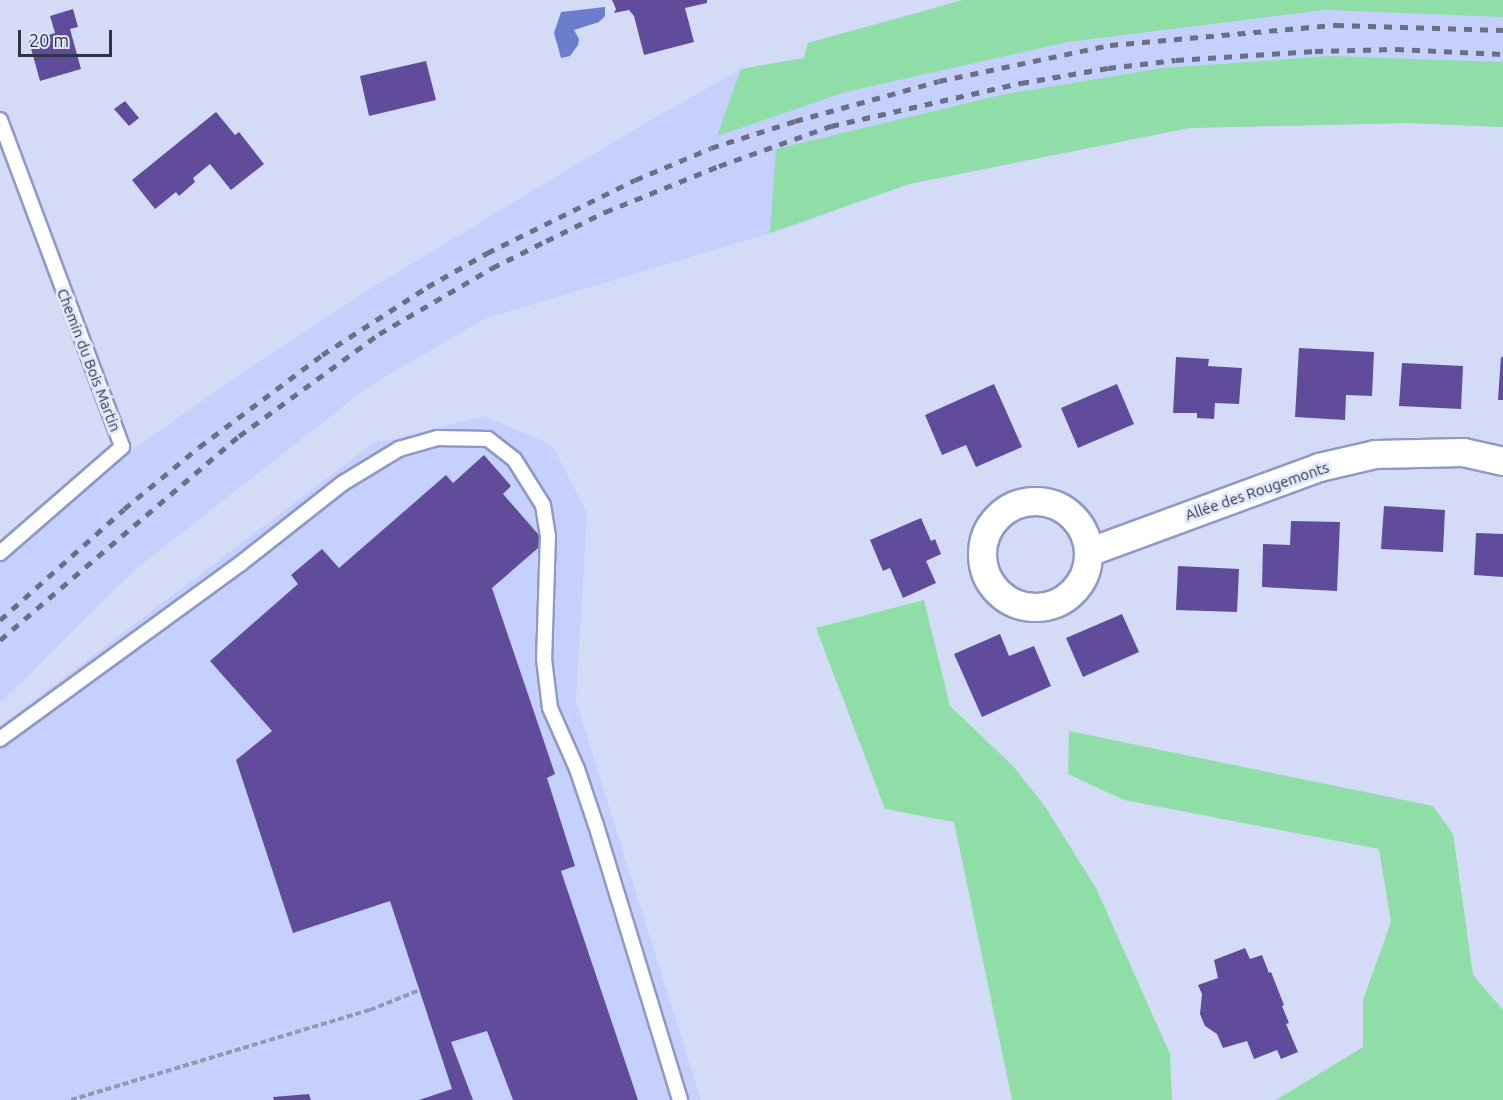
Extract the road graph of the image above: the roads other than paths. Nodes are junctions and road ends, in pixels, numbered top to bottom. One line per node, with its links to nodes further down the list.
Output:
1 (0, 120): 4 (lane, Chemin du Bois Martin)
2 (1503, 461): 3 (street, Allée des Rougemonts)
3 (1088, 552)
4 (0, 553)
5 (0, 739): 6 (lane)
6 (680, 1100)

